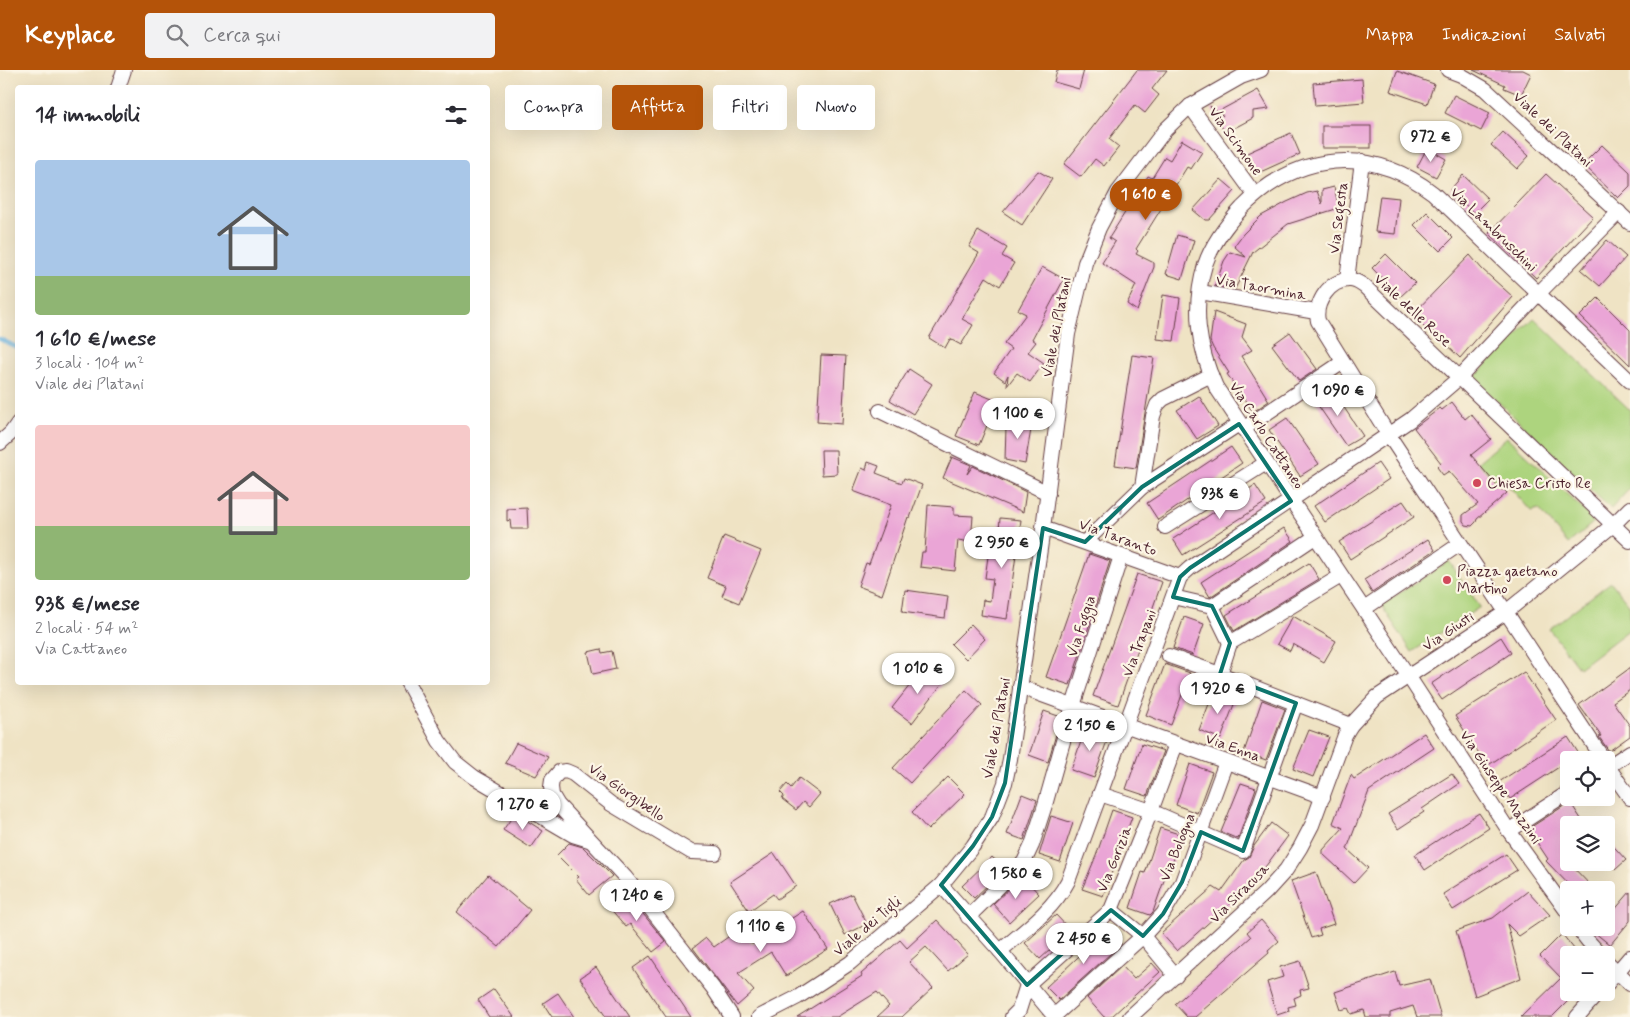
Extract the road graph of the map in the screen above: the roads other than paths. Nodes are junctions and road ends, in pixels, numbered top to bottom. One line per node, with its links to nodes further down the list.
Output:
1 (124, 70): 4 (street)
2 (1261, 70): 5 (street, Viale dei Platani)
3 (1458, 72): 8 (street, Viale dei Platani)
4 (119, 85)
5 (1190, 106): 7 (street, Via Scimone); 25 (street, Viale dei Platani)
6 (1362, 161): 7 (street, Via Lambruschini); 10 (street, Via Segesta); 12 (street, Via Lambruschini)
7 (1255, 195): 11 (street, Via Carlo Cattaneo)
8 (1619, 212): 9 (street, Viale dei Platani); 12 (street)
9 (1630, 223)
10 (1347, 280): 13 (street); 16 (street, Viale delle Rose)
11 (1200, 292): 13 (street, Via Taormina); 15 (street, Via Carlo Cattaneo)
12 (1538, 294): 16 (street); 17 (street, Via Lambruschini)
13 (1316, 312): 14 (street)
14 (1343, 362): 19 (street); 21 (street)
15 (1211, 375): 19 (street, Via Carlo Cattaneo); 24 (street)
16 (1459, 378): 21 (street); 28 (street, Viale delle Rose)
17 (1630, 381)
18 (880, 411): 25 (street)
19 (1241, 426): 23 (street, Via Carlo Cattaneo); 24 (street)
20 (15, 427): 22 (street)
21 (1388, 434): 26 (street); 34 (street)
22 (0, 443)
23 (1266, 463): 26 (street, Via Carlo Cattaneo); 29 (street)
24 (1142, 487): 33 (street, one-way to 24)
25 (1048, 492): 30 (street, Viale dei Platani)
26 (1291, 501): 31 (street, Via Carlo Cattaneo); 37 (street)
27 (1630, 508): 28 (street, Via Giusti)
28 (1613, 525): 32 (street, Viale delle Rose); 41 (street, Via Giusti)
29 (1165, 527)
30 (1043, 528): 33 (street, Via Taranto); 47 (street, Viale dei Platani)
31 (1315, 537): 36 (street, Via Carlo Cattaneo); 39 (street)
32 (1630, 541)
33 (1085, 542): 35 (street, Via Taranto)
34 (1460, 544): 40 (street); 41 (street)
35 (1121, 556): 37 (street, Via Taranto); 49 (street, Via Foggia)
36 (1341, 576): 40 (street, Via Carlo Cattaneo); 42 (street)
37 (1180, 577): 38 (street, Via Trapani)
38 (1173, 597): 39 (street); 51 (street, Via Trapani)
39 (1212, 606): 42 (street)
40 (1364, 609): 45 (street, Via Carlo Cattaneo)
41 (1506, 612): 45 (street, Via Giusti); 53 (street)
42 (1230, 643): 44 (street)
43 (1169, 656): 44 (street)
44 (1220, 674): 48 (street)
45 (1409, 677): 50 (street, Via Siracusa); 64 (street, Via Giuseppe Mazzini)
46 (409, 685): 66 (street)
47 (1020, 686): 49 (street, Via Enna); 68 (street, Viale dei Platani)
48 (1296, 703): 50 (street); 57 (street)
49 (1073, 706): 51 (street, Via Enna); 71 (street, Via Foggia)
50 (1351, 725): 60 (street, Via Siracusa)
51 (1125, 726): 52 (street, Via Enna); 59 (street, Via Trapani)
52 (1176, 744): 56 (street, Via Enna); 63 (street, Via Gorizia)
53 (1597, 751)
54 (1630, 752): 55 (street)
55 (1615, 760)
56 (1226, 762): 57 (street, Via Enna); 65 (street, Via Bologna)
57 (1269, 777): 60 (street, Via Enna); 65 (street)
58 (1615, 777): 62 (street)
59 (1100, 794): 63 (street); 75 (street, Via Trapani)
60 (1322, 798): 79 (street, Via Siracusa)
61 (1560, 798): 64 (street)
62 (1630, 798)
63 (1151, 811): 65 (street); 70 (street, Via Gorizia)
64 (1509, 831): 69 (street, Via Giuseppe Mazzini)
65 (1201, 832): 72 (street, Via Bologna)
66 (589, 840): 67 (street, Via Giorgibello); 85 (street, Via Giorgibello)
67 (715, 852)
68 (941, 885): 71 (street); 86 (street, Viale dei Tigli)
69 (1560, 902)
70 (1111, 910): 72 (street); 82 (street, Via Gorizia)
71 (968, 917): 75 (street)
72 (1143, 936): 79 (street); 84 (street, Via Bologna)
73 (1584, 936): 74 (street)
74 (1593, 946)
75 (1000, 951): 82 (street)
76 (1630, 957): 78 (street)
77 (1615, 970): 78 (street)
78 (1618, 973): 80 (street); 81 (street)
79 (1176, 976): 88 (street, Via Siracusa)
80 (1615, 976)
81 (1630, 984)
82 (1027, 985): 84 (street); 87 (street)
83 (1591, 1001): 89 (street)
84 (1054, 1016)
85 (732, 1017)
86 (758, 1017)
87 (1012, 1017)
88 (1130, 1017)
89 (1577, 1017)

